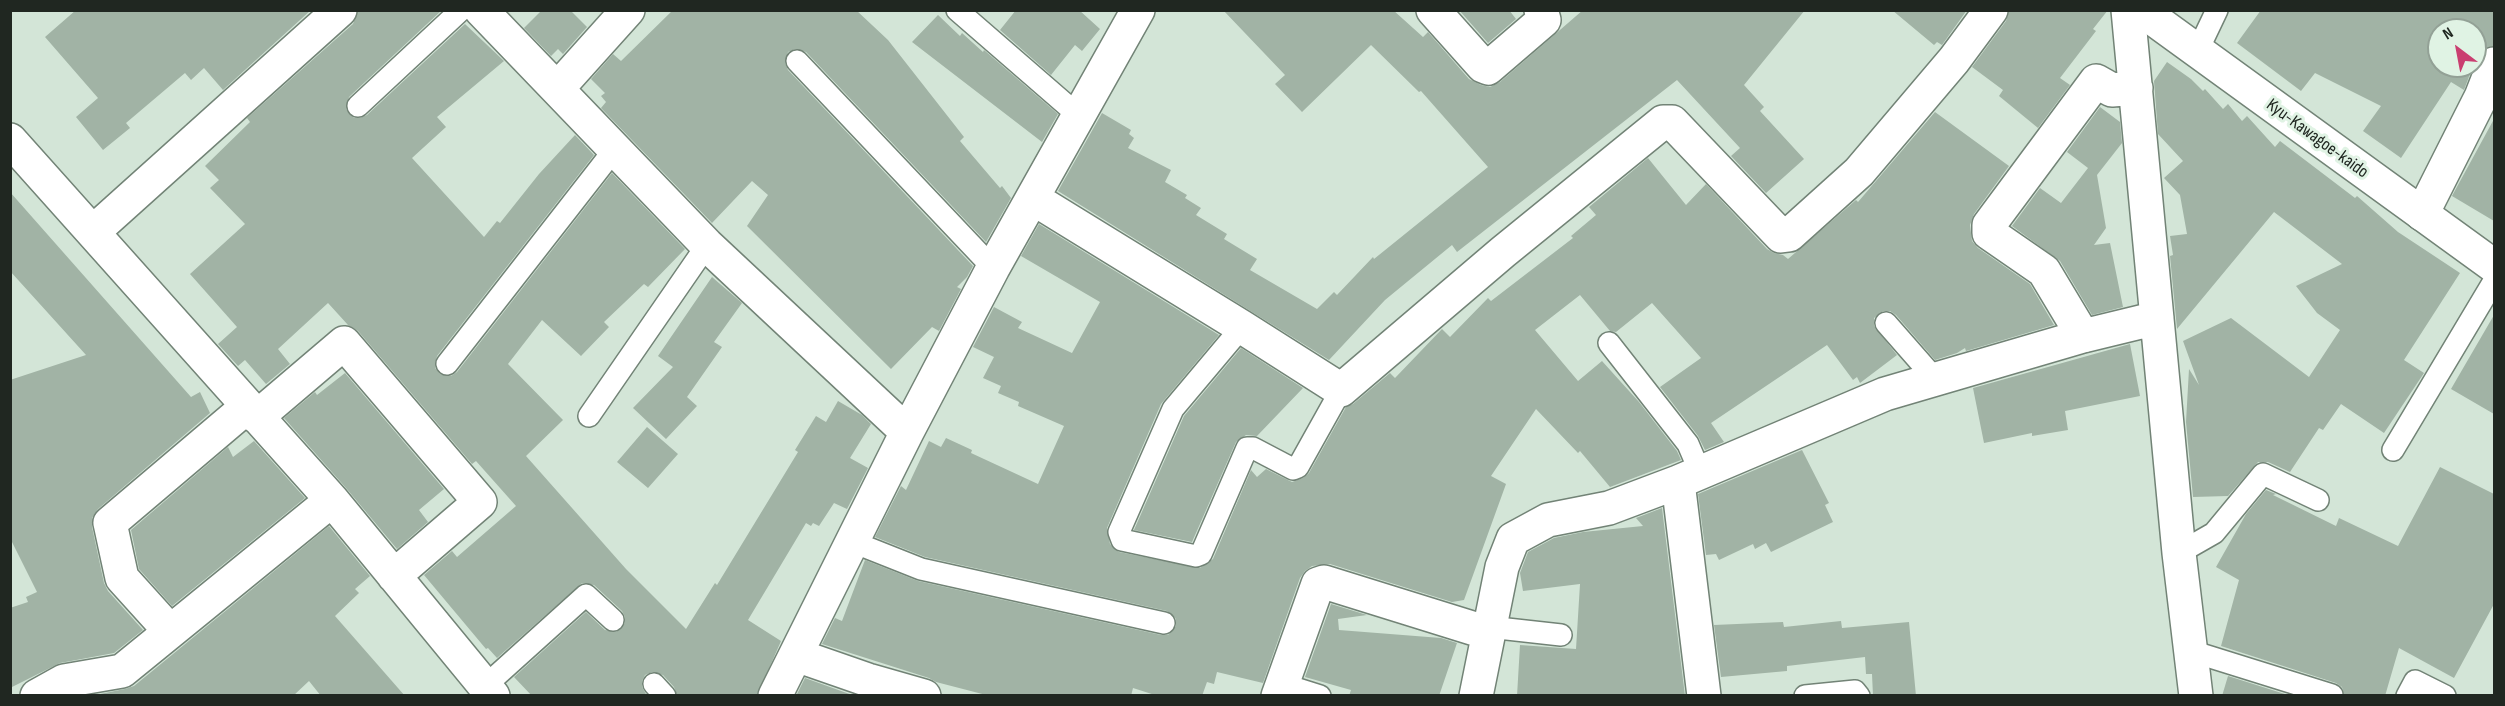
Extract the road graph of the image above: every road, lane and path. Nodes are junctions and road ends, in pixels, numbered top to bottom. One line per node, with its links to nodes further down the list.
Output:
1 (340, 10): 24 (street)
2 (461, 10): 18 (lane)
3 (628, 10): 17 (street)
4 (957, 10): 19 (lane)
5 (1138, 10): 19 (street)
6 (1433, 10): 7 (street)
7 (1541, 10)
8 (1991, 10): 36 (street)
9 (2128, 10): 16 (street)
10 (2141, 10): 13 (street, Kyu-Kawagoe-kaido)
11 (2217, 10): 13 (lane)
12 (495, 15): 17 (street)
13 (2197, 52): 23 (street, Kyu-Kawagoe-kaido)
14 (797, 62): 27 (lane)
15 (2494, 64): 23 (street)
16 (2136, 88): 29 (street); 32 (street)
17 (554, 92): 21 (street)
18 (358, 106)
19 (1078, 116): 22 (street)
20 (10, 140): 24 (street)
21 (614, 150): 25 (street); 34 (lane)
22 (1034, 199): 27 (street); 31 (street)
23 (2422, 214): 26 (street, Kyu-Kawagoe-kaido)
24 (93, 232): 37 (street)
25 (707, 245): 38 (lane); 39 (street)
26 (2494, 266)
27 (993, 268): 39 (street)
28 (2494, 281): 40 (lane)
29 (2157, 318): 32 (street); 45 (street)
30 (1886, 322): 35 (lane)
31 (1242, 327): 36 (street); 36 (lane)
32 (2083, 336): 35 (street)
33 (1609, 343): 41 (lane)
34 (447, 364)
35 (1936, 380): 41 (street)
36 (1341, 390)
37 (252, 411): 42 (street); 46 (street); 49 (street)
38 (589, 416)
39 (907, 432): 44 (street)
40 (2393, 450)
41 (1689, 477): 50 (street); 62 (street)
42 (332, 500): 46 (street); 49 (street)
43 (2318, 500): 45 (lane)
44 (853, 542): 48 (lane); 53 (street)
45 (2179, 553): 52 (street)
46 (394, 576): 55 (street)
47 (613, 620): 55 (lane)
48 (1164, 623)
49 (170, 630): 57 (street)
50 (1489, 630): 51 (lane); 54 (street); 61 (street)
51 (1561, 635)
52 (2191, 651): 56 (lane); 65 (street)
53 (796, 655): 58 (street); 59 (street)
54 (1280, 690): 60 (lane)
55 (489, 691)
56 (2332, 695)
57 (37, 696)
58 (775, 696)
59 (924, 696)
60 (1320, 696)
61 (1476, 696)
62 (1704, 696)
63 (1805, 696): 64 (lane)
64 (1859, 696)
65 (2196, 696)
66 (2407, 696): 67 (lane)
67 (2445, 696)

